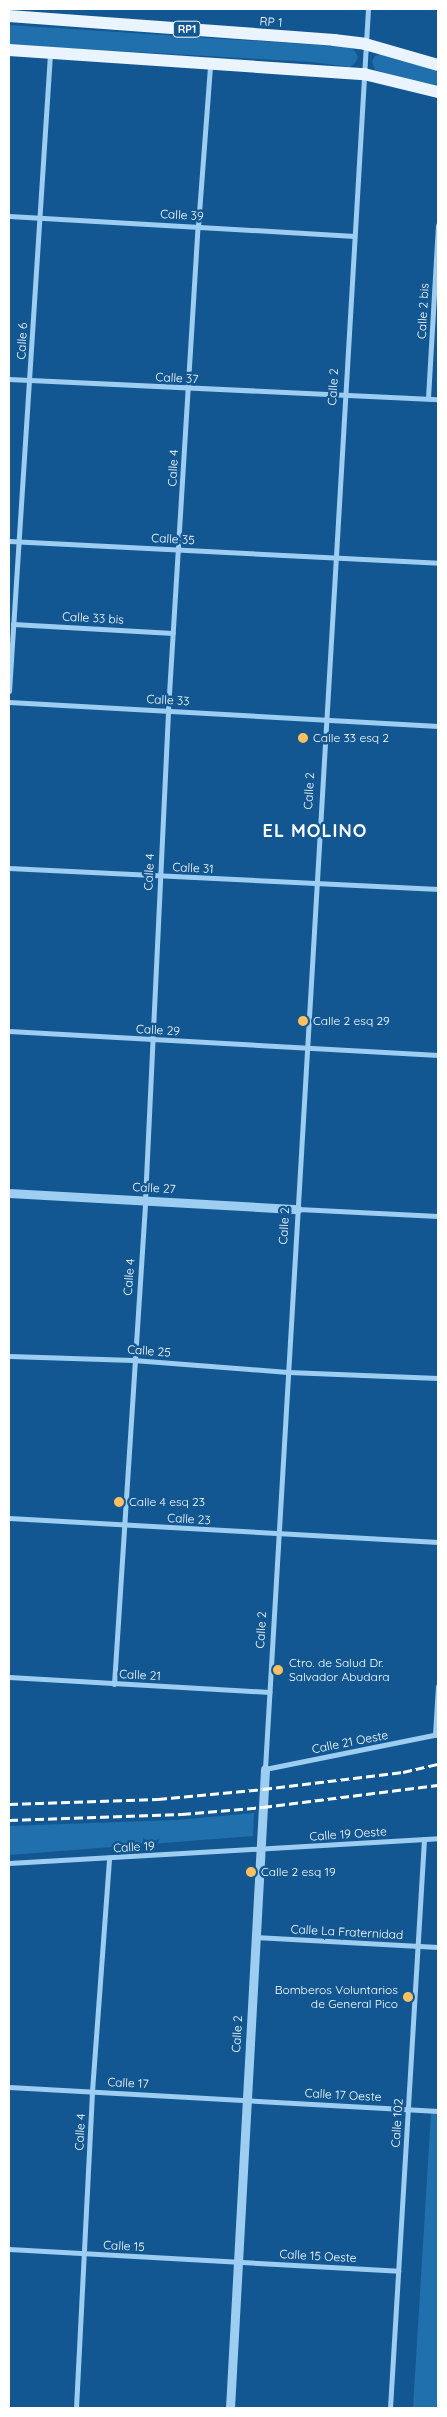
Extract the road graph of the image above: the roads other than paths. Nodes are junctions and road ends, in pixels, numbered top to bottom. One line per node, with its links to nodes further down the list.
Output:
1 (368, 9): 3 (street, Calle 2)
2 (9, 16): 3 (main road, RP 1 / RP1)
3 (365, 44): 7 (main road, RP 1 / RP1); 8 (street, Calle 2)
4 (9, 50): 5 (main road)
5 (50, 53): 6 (main road); 11 (street, Calle 6)
6 (210, 62): 8 (main road); 13 (street, Calle 4)
7 (438, 65)
8 (364, 74): 9 (main road); 14 (street, Calle 2)
9 (438, 92)
10 (9, 216): 11 (street, Calle 39)
11 (38, 217): 13 (street, Calle 39); 16 (street, Calle 6)
12 (438, 224): 19 (street, Calle 2 bis)
13 (198, 226): 14 (street, Calle 39); 17 (street, Calle 4)
14 (354, 236): 18 (street, Calle 2)
15 (9, 379): 16 (street, Calle 37)
16 (29, 380): 17 (street, Calle 37); 22 (street, Calle 6)
17 (188, 389): 18 (street, Calle 37); 23 (street, Calle 4)
18 (345, 395): 19 (street, Calle 37); 24 (street, Calle 2)
19 (428, 398): 20 (street, Calle 37)
20 (438, 399)
21 (9, 542): 22 (street, Calle 35)
22 (18, 542): 23 (street, Calle 35); 26 (street, Calle 6)
23 (179, 549): 24 (street, Calle 35); 27 (street, Calle 4)
24 (336, 558): 25 (street, Calle 35); 31 (street, Calle 2)
25 (438, 563)
26 (13, 624): 27 (street, Calle 33 bis); 28 (street, Calle 6)
27 (173, 633): 30 (street, Calle 4)
28 (9, 691)
29 (9, 702): 30 (street, Calle 33)
30 (168, 710): 31 (street, Calle 33); 34 (street, Calle 4)
31 (326, 720): 32 (street, Calle 33); 35 (street, Calle 2)
32 (438, 726)
33 (9, 868): 34 (street, Calle 31)
34 (159, 876): 35 (street, Calle 31); 38 (street, Calle 4)
35 (317, 884): 36 (street, Calle 31); 39 (street, Calle 2)
36 (438, 889)
37 (9, 1031): 38 (street, Calle 29)
38 (152, 1040): 39 (street, Calle 29); 42 (street, Calle 4)
39 (307, 1047): 40 (street, Calle 29); 43 (street, Calle 2)
40 (438, 1055)
41 (9, 1193): 42 (street, Calle 27)
42 (145, 1200): 43 (street, Calle 27); 46 (street, Calle 4)
43 (298, 1209): 44 (street); 47 (street, Calle 2)
44 (438, 1216)
45 (9, 1356): 46 (street, Calle 25)
46 (133, 1360): 47 (street, Calle 25); 50 (street, Calle 4)
47 (288, 1372): 48 (street, Calle 25); 51 (street, Calle 2)
48 (438, 1378)
49 (9, 1518): 50 (street, Calle 23)
50 (126, 1526): 51 (street, Calle 23); 54 (street, Calle 4)
51 (279, 1534): 52 (street, Calle 23); 56 (street, Calle 2)
52 (438, 1542)
53 (9, 1677): 54 (street, Calle 21)
54 (114, 1684): 56 (street, Calle 21)
55 (438, 1686): 57 (street)
56 (270, 1692): 58 (street, Calle 2)
57 (437, 1734): 58 (street, Calle 21 Oeste)
58 (265, 1769): 61 (street, Calle 2)
59 (438, 1838): 60 (street, Calle 19 Oeste)
60 (424, 1839): 61 (street, Calle 19 Oeste); 65 (street, Calle 102)
61 (260, 1850): 62 (street, Calle 19); 64 (street, Calle 2)
62 (109, 1858): 63 (street, Calle 19); 68 (street, Calle 4)
63 (9, 1863)
64 (255, 1937): 65 (street, Calle La Fraternidad); 69 (street, Calle 2)
65 (418, 1946): 66 (street, Calle La Fraternidad); 70 (street, Calle 102)
66 (438, 1948)
67 (9, 2086): 68 (street, Calle 17)
68 (92, 2091): 69 (street, Calle 17); 73 (street, Calle 4)
69 (246, 2100): 70 (street, Calle 17 Oeste); 74 (street, Calle 2)
70 (408, 2109): 71 (street, Calle 17 Oeste); 75 (street, Calle 102)
71 (438, 2111)
72 (9, 2250): 73 (street, Calle 15)
73 (84, 2254): 74 (street, Calle 15); 76 (street, Calle 4)
74 (238, 2262): 75 (street, Calle 15 Oeste); 77 (street, Calle 2)
75 (398, 2271): 78 (street, Calle 102)
76 (76, 2408)
77 (230, 2408)
78 (390, 2408)

